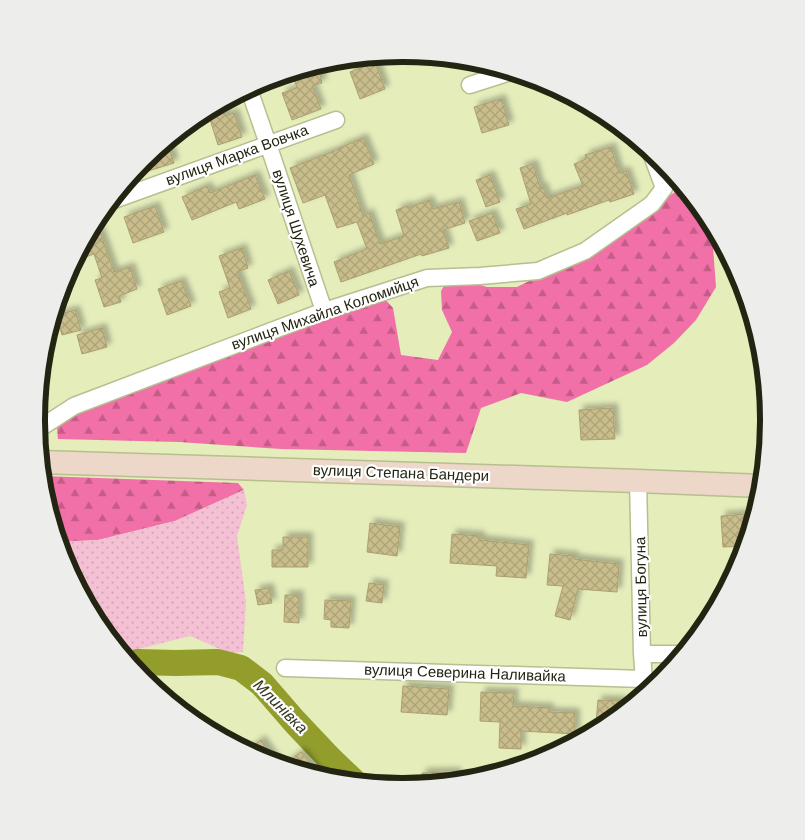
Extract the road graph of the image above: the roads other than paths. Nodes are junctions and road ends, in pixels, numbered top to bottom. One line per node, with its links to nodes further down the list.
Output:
1 (498, 76): 2 (street)
2 (470, 85)
3 (251, 96): 5 (street, вулиця Шухевича)
4 (336, 120): 5 (street, вулиця Марка Вовчка)
5 (268, 144): 7 (street, вулиця Марка Вовчка); 8 (street, вулиця Шухевича)
6 (657, 169): 8 (street, вулиця Михайла Коломийця)
7 (124, 196)
8 (324, 311): 9 (street, вулиця Михайла Коломийця)
9 (45, 425)
10 (48, 462): 11 (main road, вулиця Степана Бандери)
11 (638, 481): 12 (main road, вулиця Степана Бандери); 13 (street, вулиця Богуна)
12 (754, 486)
13 (642, 654): 14 (street); 16 (street, вулиця Богуна)
14 (673, 654)
15 (286, 668): 17 (street, вулиця Северина Наливайка)
16 (644, 684)
17 (641, 686)

